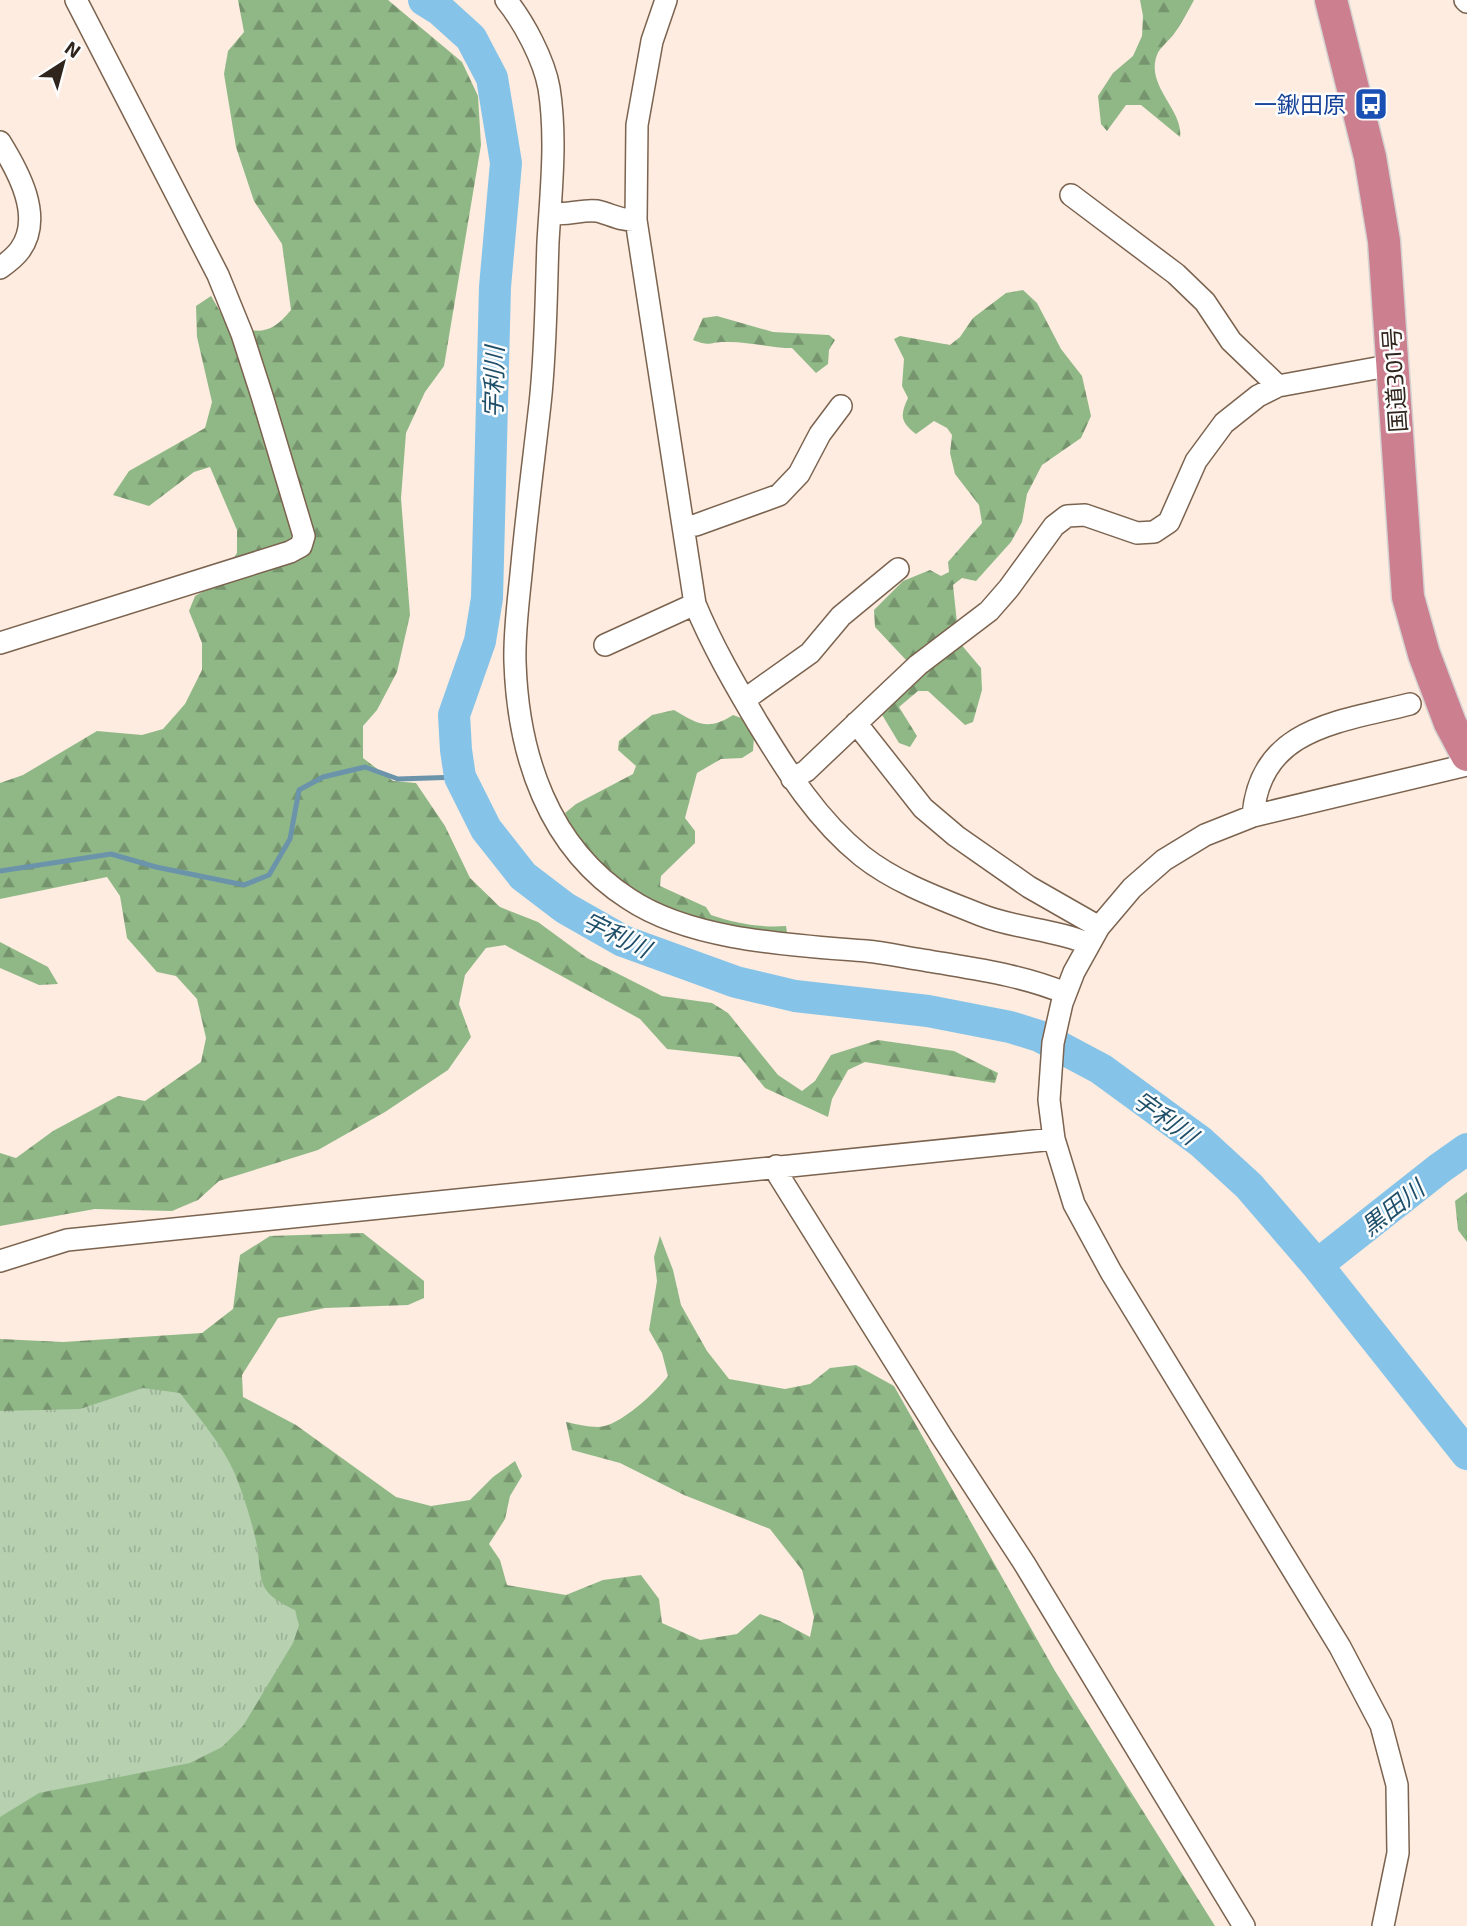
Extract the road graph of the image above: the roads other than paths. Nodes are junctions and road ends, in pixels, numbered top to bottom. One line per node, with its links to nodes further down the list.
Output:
1 (76, 0): 16 (street)
2 (506, 0): 7 (street)
3 (666, 0): 8 (street)
4 (1331, 0): 10 (highway, 国道301号)
5 (0, 142): 9 (street)
6 (1071, 195): 11 (street)
7 (551, 213): 8 (street); 26 (street)
8 (636, 220): 13 (street)
9 (0, 268)
10 (1393, 365): 11 (street); 21 (highway, 国道301号)
11 (1278, 386): 20 (street)
12 (841, 406): 13 (street)
13 (684, 527): 15 (street)
14 (898, 569): 18 (street)
15 (695, 604): 17 (street); 18 (street)
16 (0, 643)
17 (606, 645)
18 (744, 699): 23 (street)
19 (1410, 704): 24 (street)
20 (856, 723): 23 (street); 25 (street)
21 (1467, 755)
22 (1467, 765): 24 (street)
23 (792, 779): 25 (street)
24 (1253, 816): 25 (street)
25 (1094, 935): 26 (street)
26 (1064, 998): 27 (street)
27 (1054, 1139): 28 (street); 31 (street)
28 (776, 1166): 29 (street); 30 (street)
29 (0, 1261)
30 (1244, 1926)
31 (1383, 1926)

